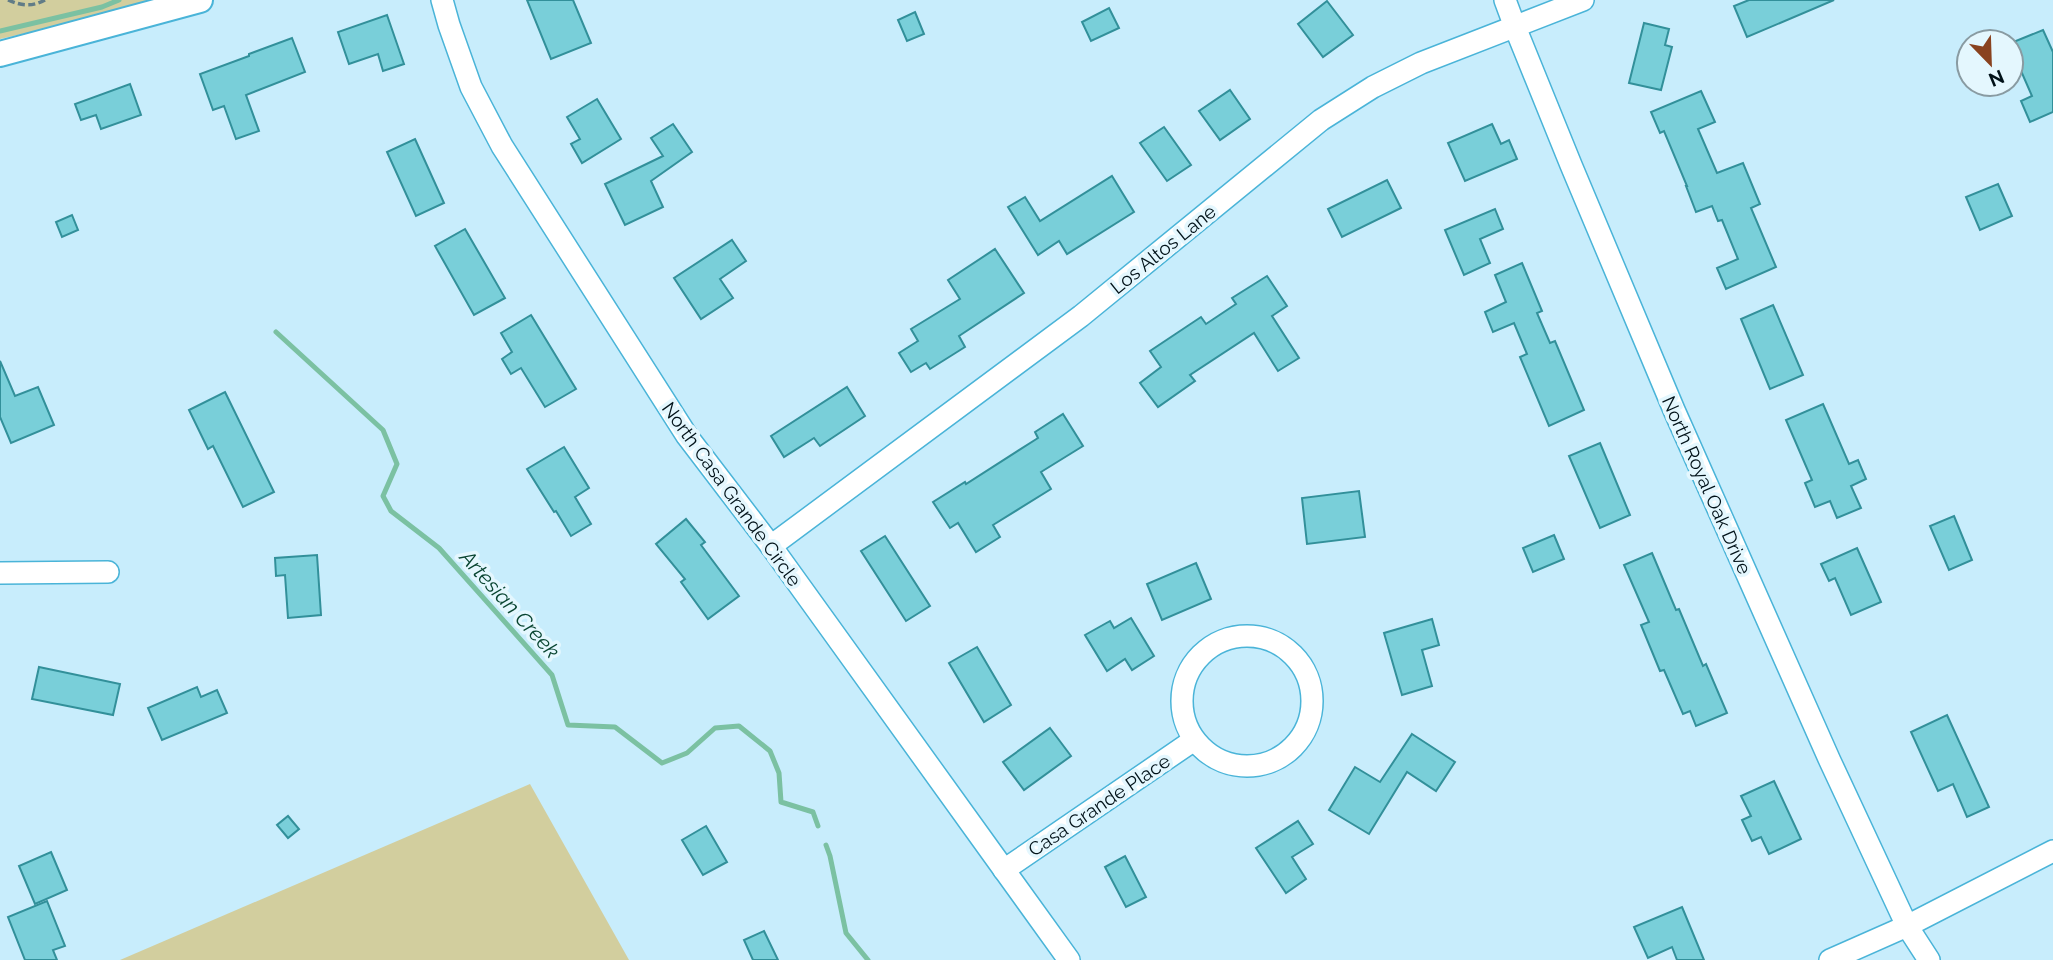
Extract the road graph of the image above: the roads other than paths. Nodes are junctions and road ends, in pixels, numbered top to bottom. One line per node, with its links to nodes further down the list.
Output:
1 (200, 0): 6 (street)
2 (442, 0): 7 (street, North Casa Grande Circle)
3 (1505, 0): 5 (street, North Royal Oak Drive)
4 (1583, 0): 5 (street, Los Altos Lane)
5 (1515, 27): 7 (street, Los Altos Lane); 13 (street, North Royal Oak Drive)
6 (0, 54)
7 (771, 546): 12 (street, North Casa Grande Circle)
8 (108, 572): 9 (street)
9 (0, 573)
10 (1194, 740): 10 (street); 12 (street, Casa Grande Place)
11 (2053, 851): 13 (street)
12 (1004, 870): 14 (street, North Casa Grande Circle)
13 (1907, 926): 15 (street); 16 (street, North Royal Oak Drive)
14 (1069, 960)
15 (1830, 960)
16 (1929, 960)

